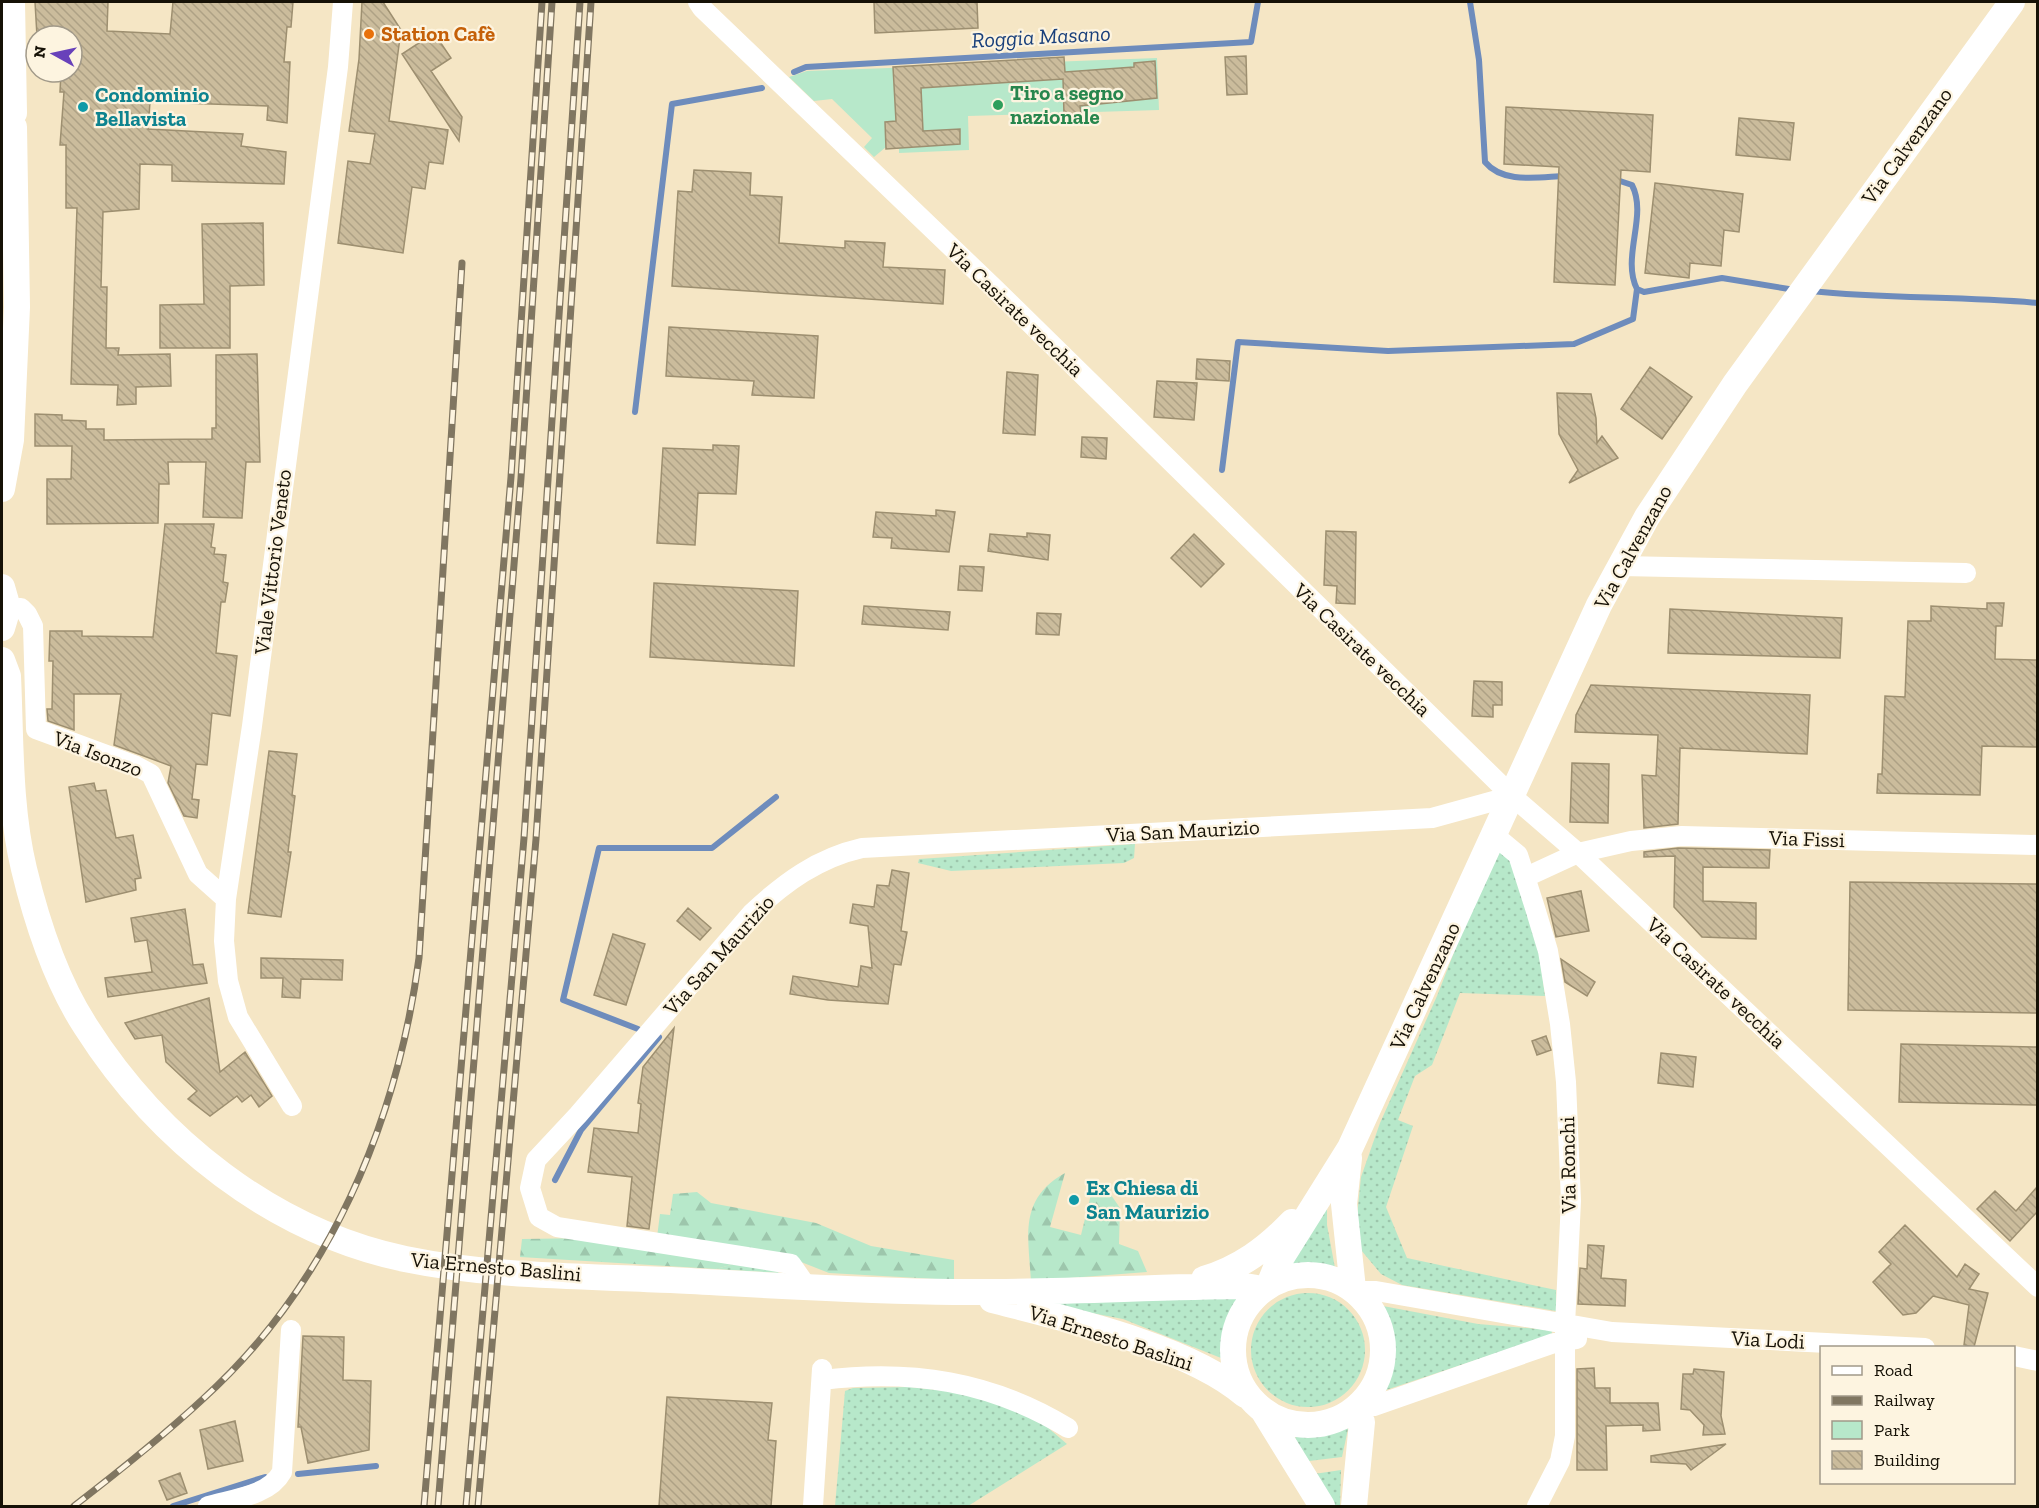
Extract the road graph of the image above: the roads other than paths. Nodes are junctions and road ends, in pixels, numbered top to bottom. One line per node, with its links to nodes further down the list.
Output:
1 (12, 2): 6 (main road)
2 (343, 2): 21 (street, Viale Vittorio Veneto)
3 (698, 2): 16 (street, Via Casirate vecchia)
4 (2012, 2): 12 (main road, Via Calvenzano)
5 (2, 79): 6 (main road)
6 (14, 120): 7 (main road); 9 (main road)
7 (2, 157)
8 (2, 274): 9 (main road)
9 (17, 307): 10 (main road)
10 (7, 380): 11 (main road)
11 (3, 477)
12 (1621, 566): 13 (street); 16 (main road, Via Calvenzano)
13 (1966, 573)
14 (4, 607): 21 (street, Via Isonzo)
15 (4, 669): 26 (main road, Via Ernesto Baslini)
16 (1512, 796): 17 (main road, Via Calvenzano); 19 (street, Via Casirate vecchia); 26 (street, Via San Maurizio)
17 (1494, 835): 20 (street, Via Ronchi); 23 (main road, Via Calvenzano)
18 (2037, 845): 19 (street, Via Fissi)
19 (1578, 853): 20 (street, Via Fissi); 28 (street, Via Casirate vecchia)
20 (1526, 877): 32 (street, Via Ronchi)
21 (226, 899): 22 (street, Viale Vittorio Veneto)
22 (292, 1106)
23 (1350, 1148): 24 (main road, Via Calvenzano); 29 (main road, Via Calvenzano)
24 (1328, 1185): 25 (main road); 27 (main road, Via Calvenzano)
25 (1180, 1286): 27 (main road, Via Ernesto Baslini); 30 (main road, Via Ernesto Baslini)
26 (807, 1287): 30 (main road, Via Ernesto Baslini)
27 (1266, 1287): 29 (main road); 36 (main road)
28 (2037, 1287)
29 (1354, 1290): 32 (street, Via Lodi); 37 (main road)
30 (960, 1292): 36 (main road, Via Ernesto Baslini)
31 (291, 1330): 39 (street)
32 (1565, 1333): 33 (street, Via Lodi); 37 (street, Via Lodi); 43 (street, Via Ronchi)
33 (1904, 1346)
34 (2015, 1356): 35 (street)
35 (2037, 1360)
36 (1259, 1407): 37 (main road); 41 (main road)
37 (1357, 1407): 42 (main road)
38 (1068, 1428): 40 (street)
39 (208, 1506)
40 (813, 1506)
41 (1322, 1506)
42 (1354, 1506)
43 (1537, 1506)

